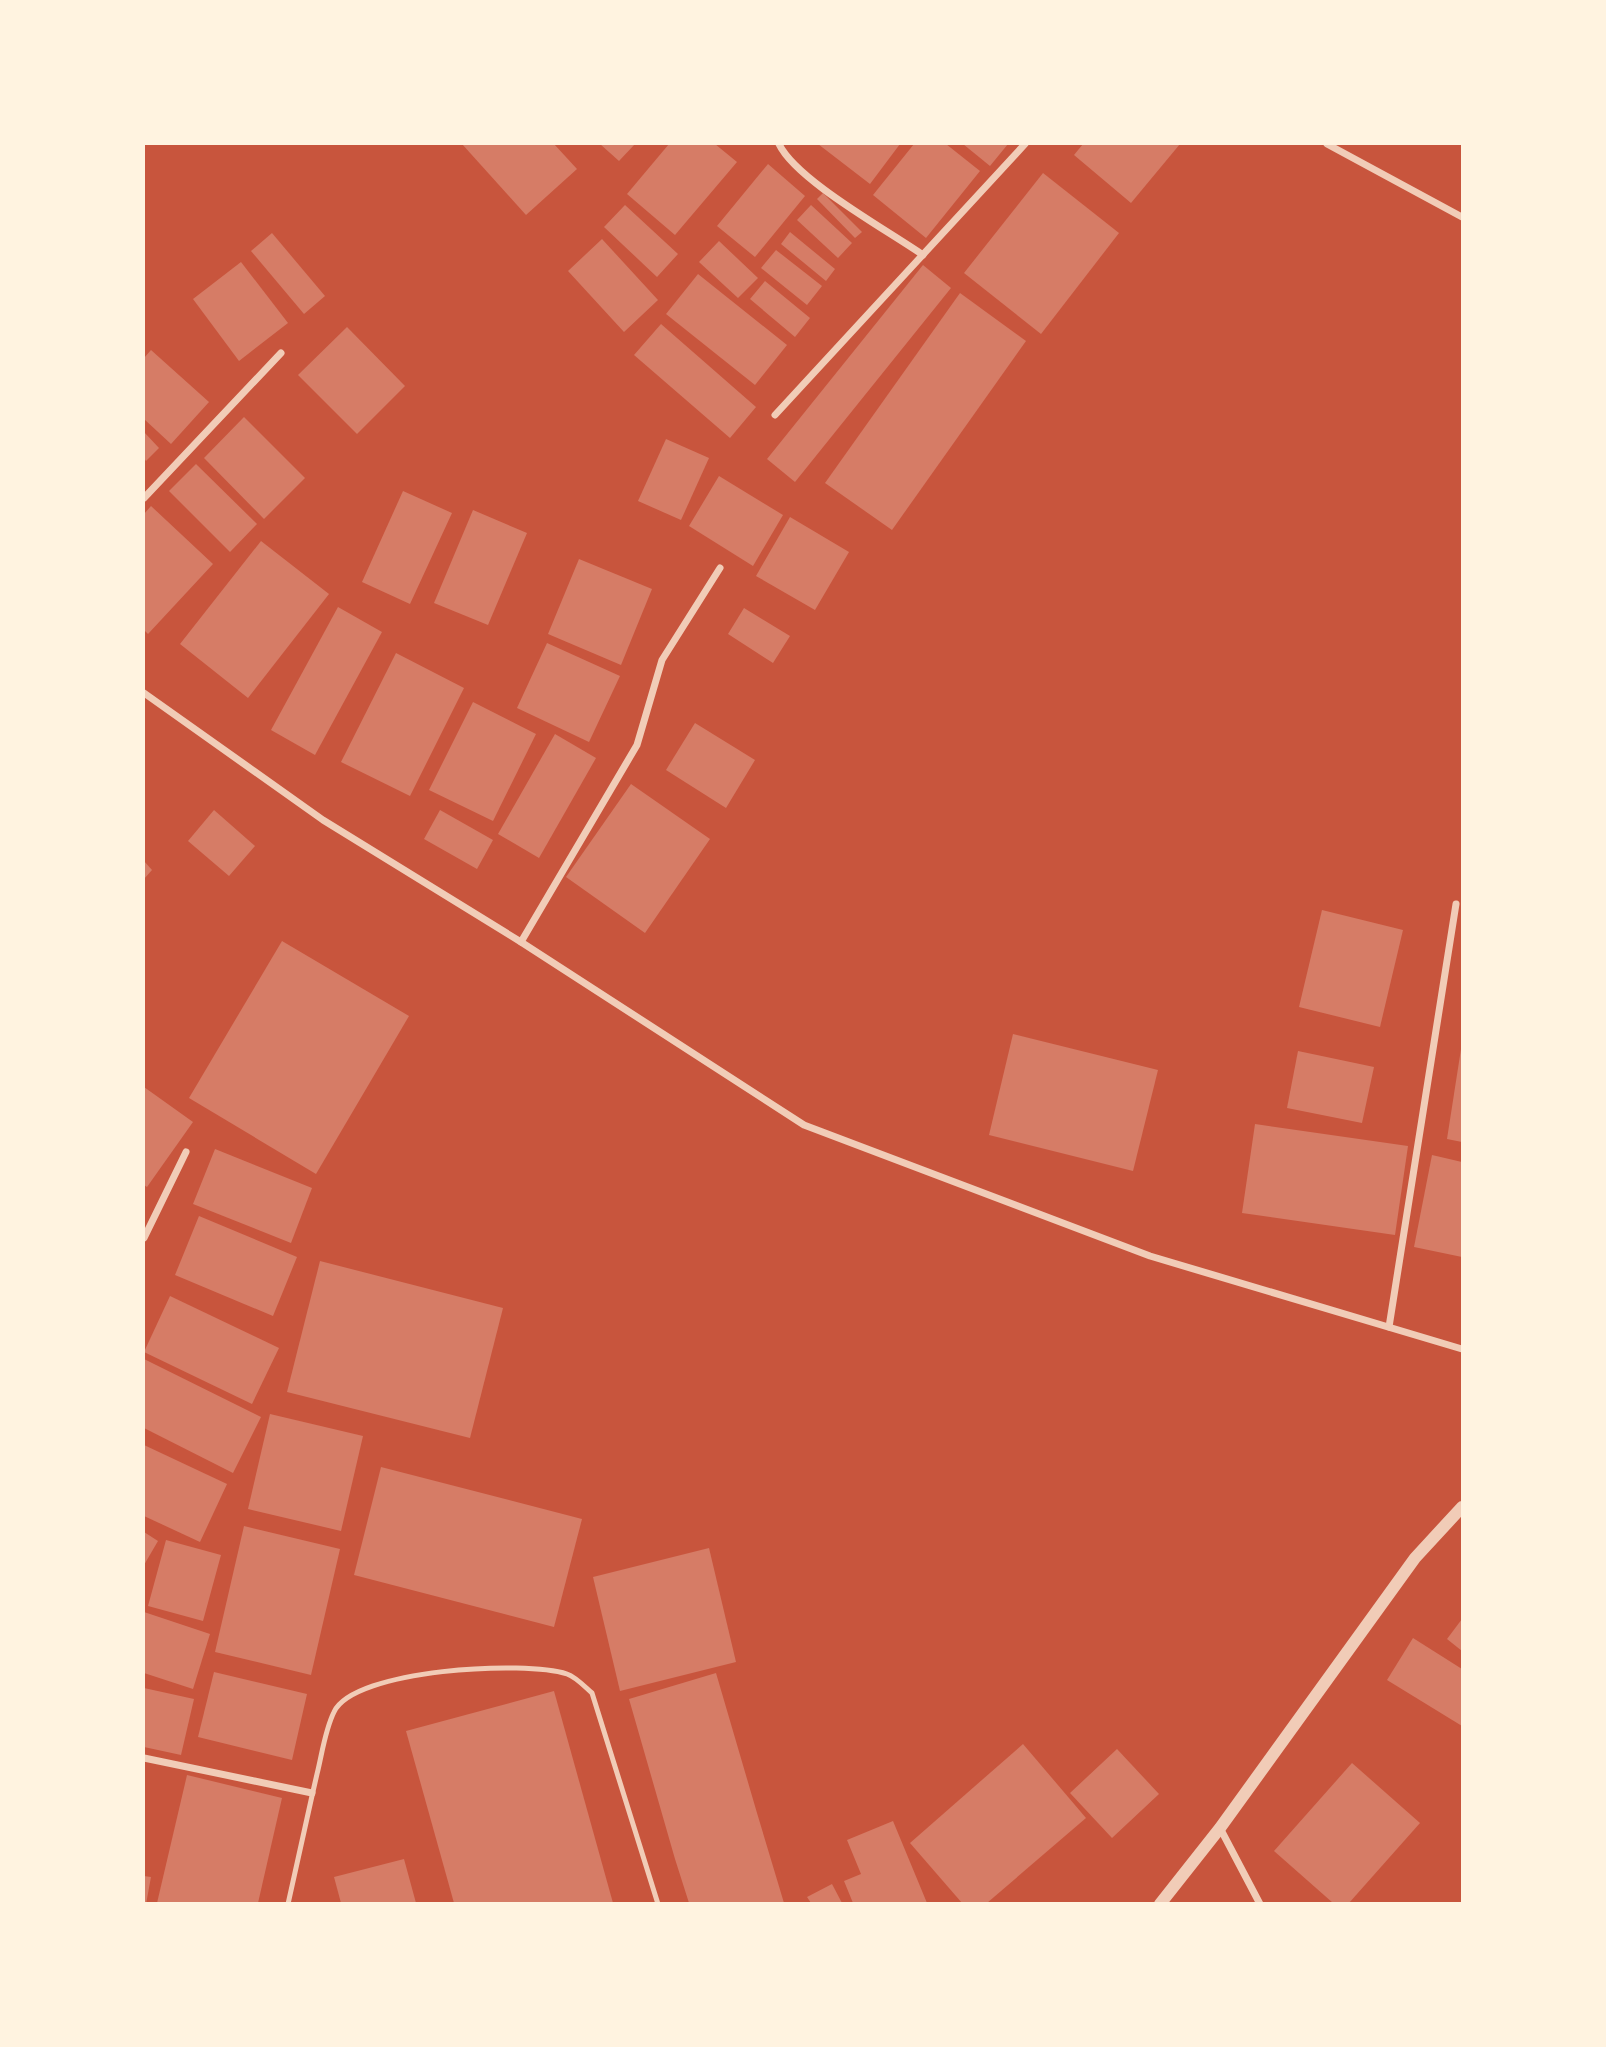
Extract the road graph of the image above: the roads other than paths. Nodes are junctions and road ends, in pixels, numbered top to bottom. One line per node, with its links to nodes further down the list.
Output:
1 (779, 144): 5 (street)
2 (1025, 144): 5 (street)
3 (1327, 144): 4 (street)
4 (1462, 217)
5 (923, 255): 7 (street)
6 (281, 353): 8 (street)
7 (775, 415)
8 (144, 498)
9 (720, 568): 12 (street)
10 (144, 693): 12 (street)
11 (1456, 904): 15 (street)
12 (521, 942): 15 (street)
13 (186, 1152): 14 (street)
14 (144, 1238)
15 (1389, 1327): 16 (street)
16 (1462, 1349)
17 (1462, 1507): 20 (street)
18 (144, 1758): 19 (street)
19 (313, 1793): 21 (lane); 22 (lane)
20 (1220, 1828): 23 (street); 24 (street)
21 (288, 1903)
22 (658, 1903)
23 (1160, 1903)
24 (1260, 1903)

